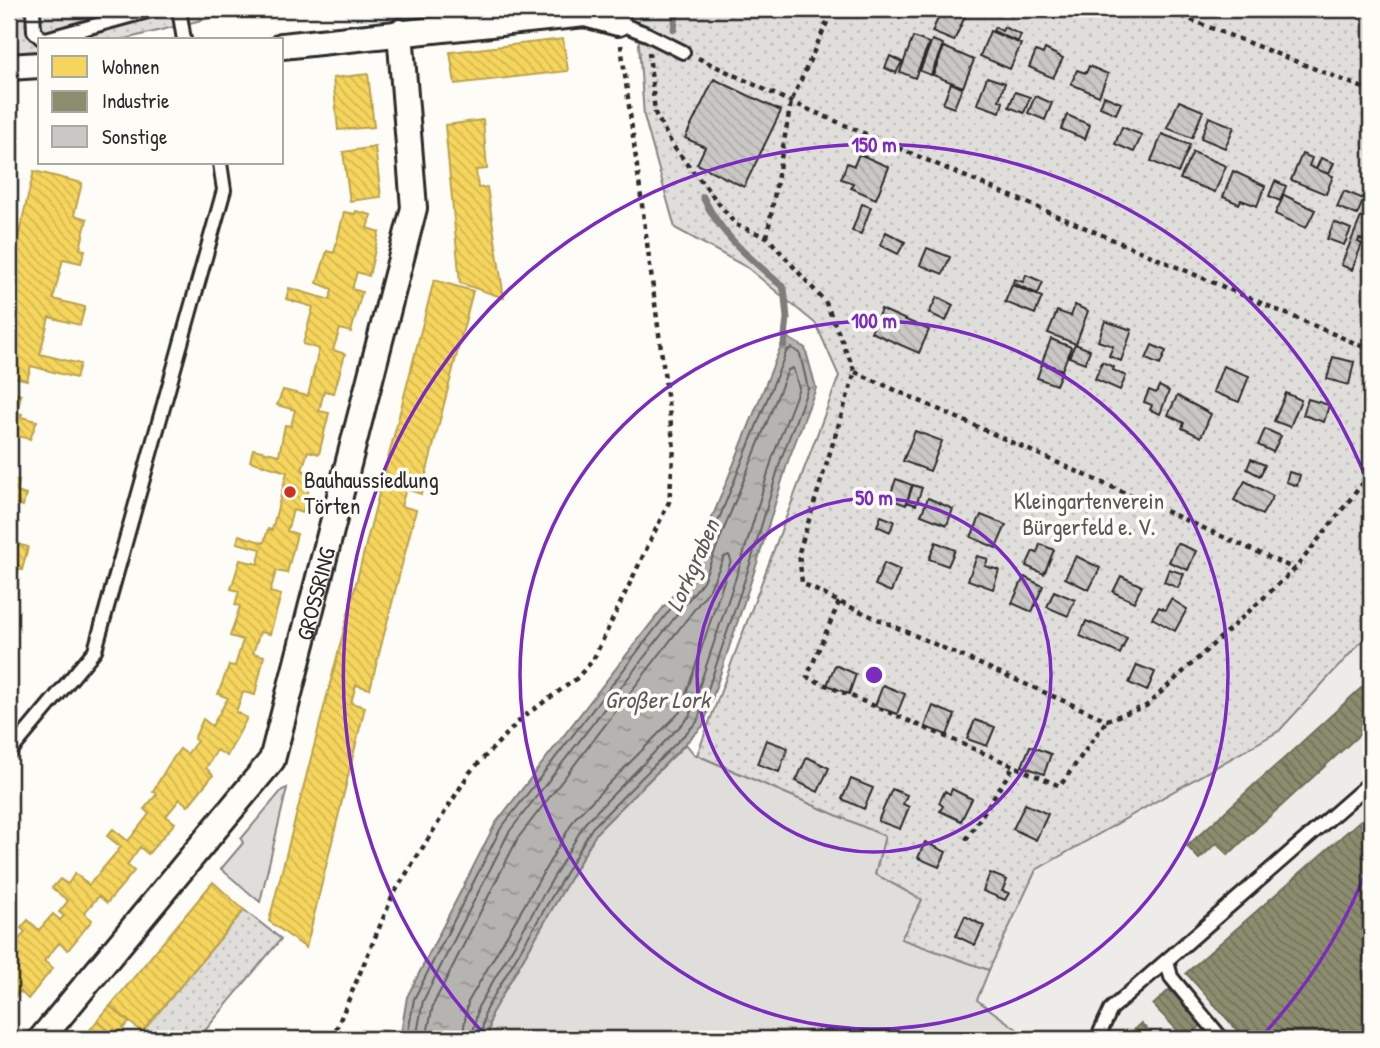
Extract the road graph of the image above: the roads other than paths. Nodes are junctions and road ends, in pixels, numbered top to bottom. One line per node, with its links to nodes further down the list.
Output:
1 (33, 9): 6 (lane)
2 (155, 9): 7 (lane)
3 (179, 9): 8 (lane)
4 (618, 23): 5 (street); 10 (lane)
5 (400, 32): 9 (street); 17 (street, GROSSRING)
6 (41, 38)
7 (50, 38)
8 (184, 38)
9 (284, 46)
10 (683, 52)
11 (38, 65): 12 (street)
12 (9, 67)
13 (220, 164): 14 (lane)
14 (9, 753)
15 (1371, 782): 16 (lane)
16 (1167, 961): 18 (lane); 19 (lane)
17 (41, 1039)
18 (1097, 1039)
19 (1222, 1039)

